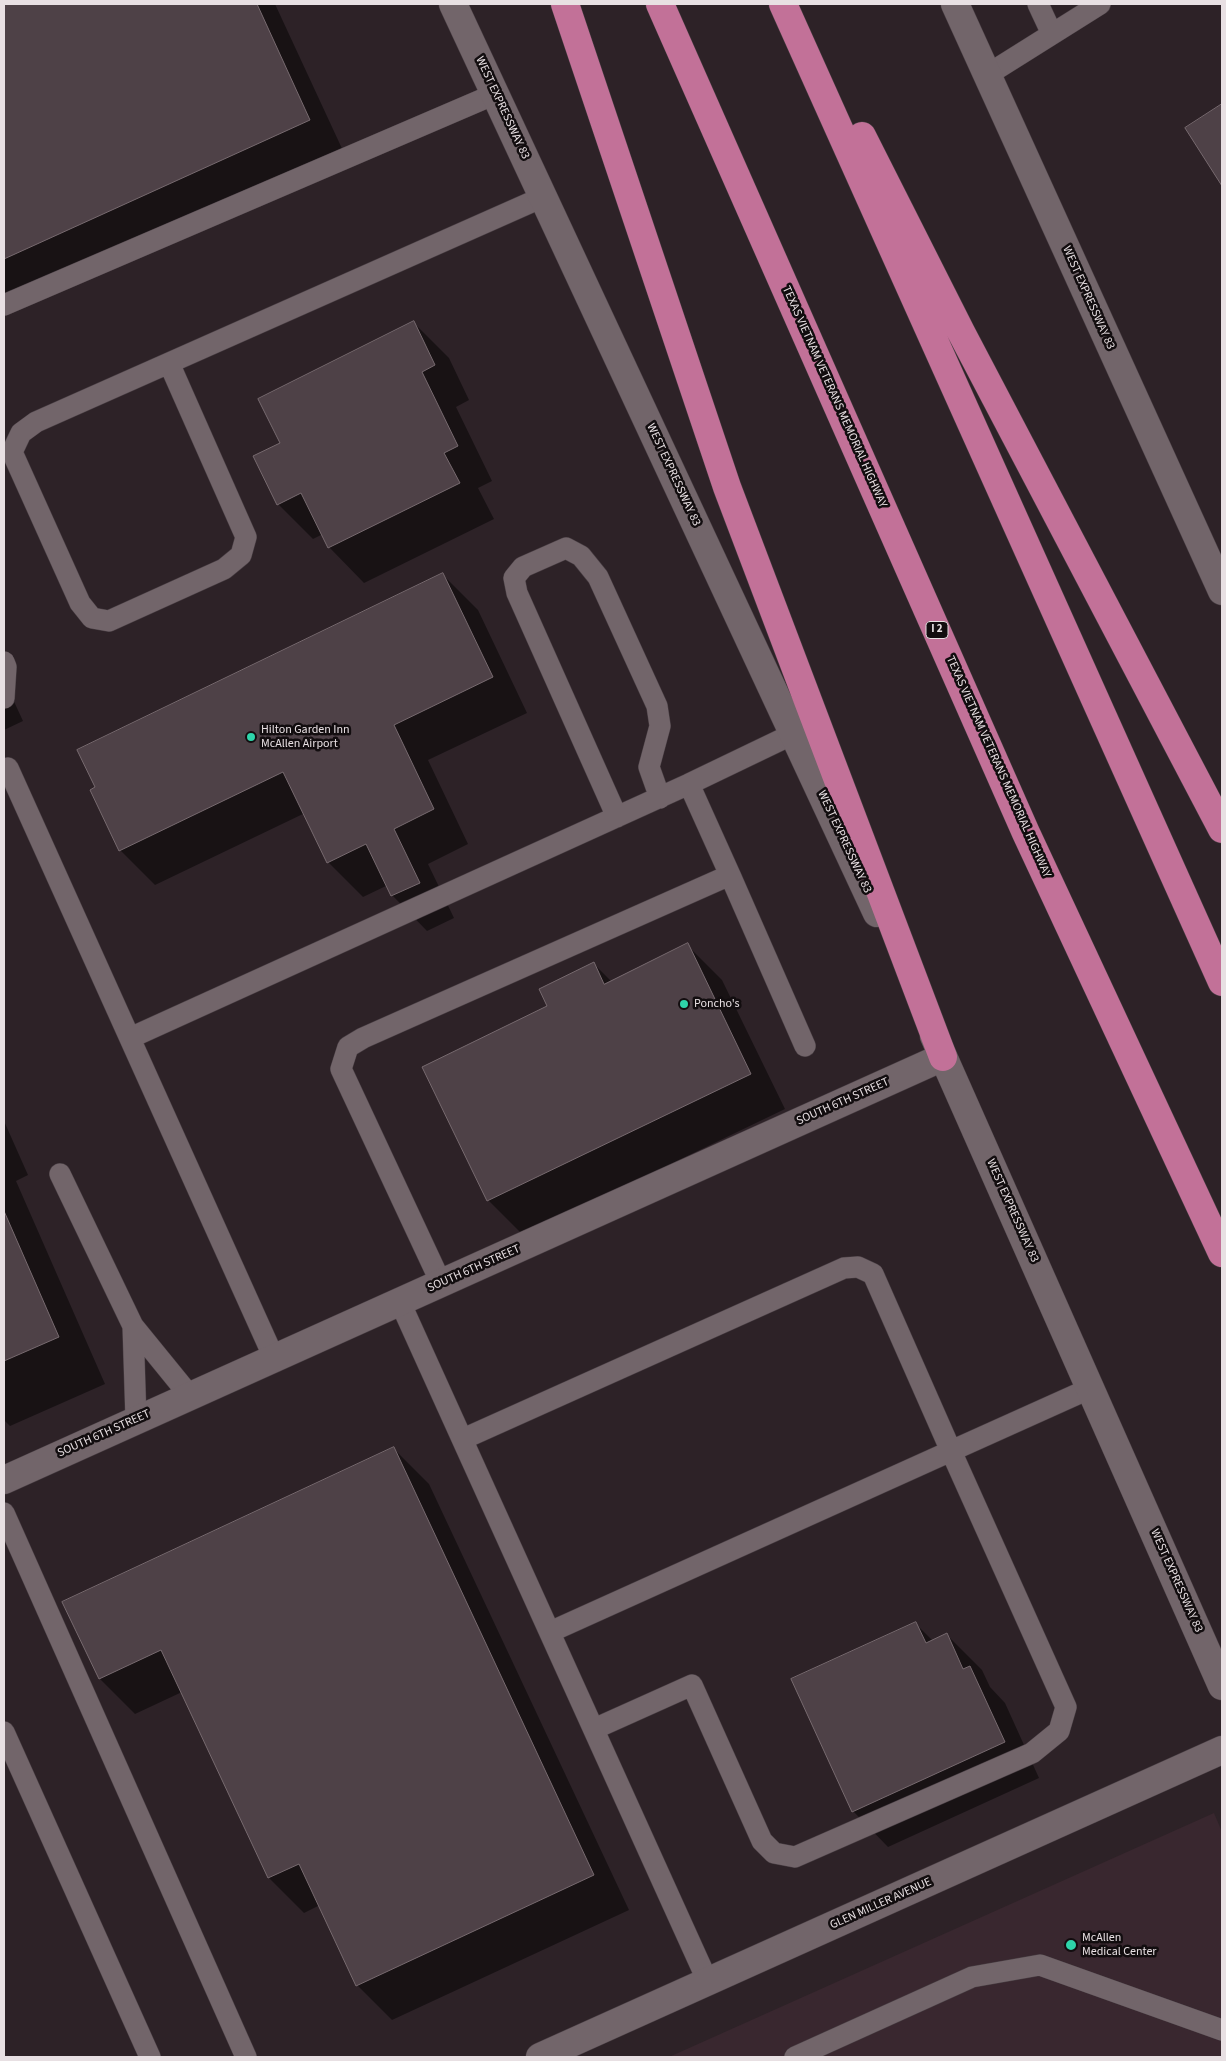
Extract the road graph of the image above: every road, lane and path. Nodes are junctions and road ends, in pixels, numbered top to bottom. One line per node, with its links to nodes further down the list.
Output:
1 (453, 4): 11 (main road, WEST EXPRESSWAY 83)
2 (565, 4): 28 (highway)
3 (660, 4): 30 (highway, TEXAS VIETNAM VETERANS MEMORIAL HIGHWAY / I 2)
4 (783, 4): 25 (highway)
5 (794, 4): 23 (highway)
6 (955, 4): 10 (main road, WEST EXPRESSWAY 83)
7 (1038, 4): 9 (lane)
8 (1100, 4): 9 (lane)
9 (1052, 34): 10 (lane)
10 (987, 75): 15 (main road, WEST EXPRESSWAY 83)
11 (495, 94): 12 (main road, WEST EXPRESSWAY 83); 13 (lane)
12 (543, 197): 14 (lane); 18 (main road, WEST EXPRESSWAY 83)
13 (4, 305)
14 (169, 363): 14 (lane)
15 (1222, 592)
16 (4, 662): 17 (lane)
17 (4, 698)
18 (793, 734): 20 (lane); 28 (main road, WEST EXPRESSWAY 83)
19 (8, 768): 26 (lane)
20 (689, 784): 21 (lane); 24 (lane)
21 (660, 798): 22 (lane); 22 (lane)
22 (617, 817): 26 (lane)
23 (1222, 829)
24 (730, 875): 27 (lane); 31 (lane)
25 (1222, 982)
26 (130, 1038): 34 (lane)
27 (805, 1046)
28 (943, 1057): 31 (main road, SOUTH 6TH STREET); 35 (main road, WEST EXPRESSWAY 83)
29 (60, 1174): 33 (lane)
30 (1222, 1253)
31 (441, 1283): 32 (main road, SOUTH 6TH STREET)
32 (400, 1302): 34 (main road, SOUTH 6TH STREET); 38 (lane)
33 (133, 1326): 36 (lane); 37 (lane)
34 (274, 1358): 36 (main road, SOUTH 6TH STREET)
35 (1090, 1388): 39 (lane); 43 (main road, WEST EXPRESSWAY 83)
36 (190, 1396): 37 (main road, SOUTH 6TH STREET)
37 (136, 1420): 40 (main road, SOUTH 6TH STREET)
38 (462, 1439): 39 (lane); 42 (lane)
39 (951, 1451): 42 (lane); 44 (lane)
40 (4, 1480)
41 (4, 1514): 50 (lane)
42 (550, 1632): 44 (lane)
43 (1222, 1686)
44 (594, 1729): 47 (lane)
45 (4, 1732): 49 (lane)
46 (1222, 1750): 47 (main road, GLEN MILLER AVENUE)
47 (708, 1982): 51 (main road, GLEN MILLER AVENUE)
48 (1222, 2030): 52 (lane)
49 (150, 2057)
50 (246, 2057)
51 (540, 2057)
52 (795, 2057)

